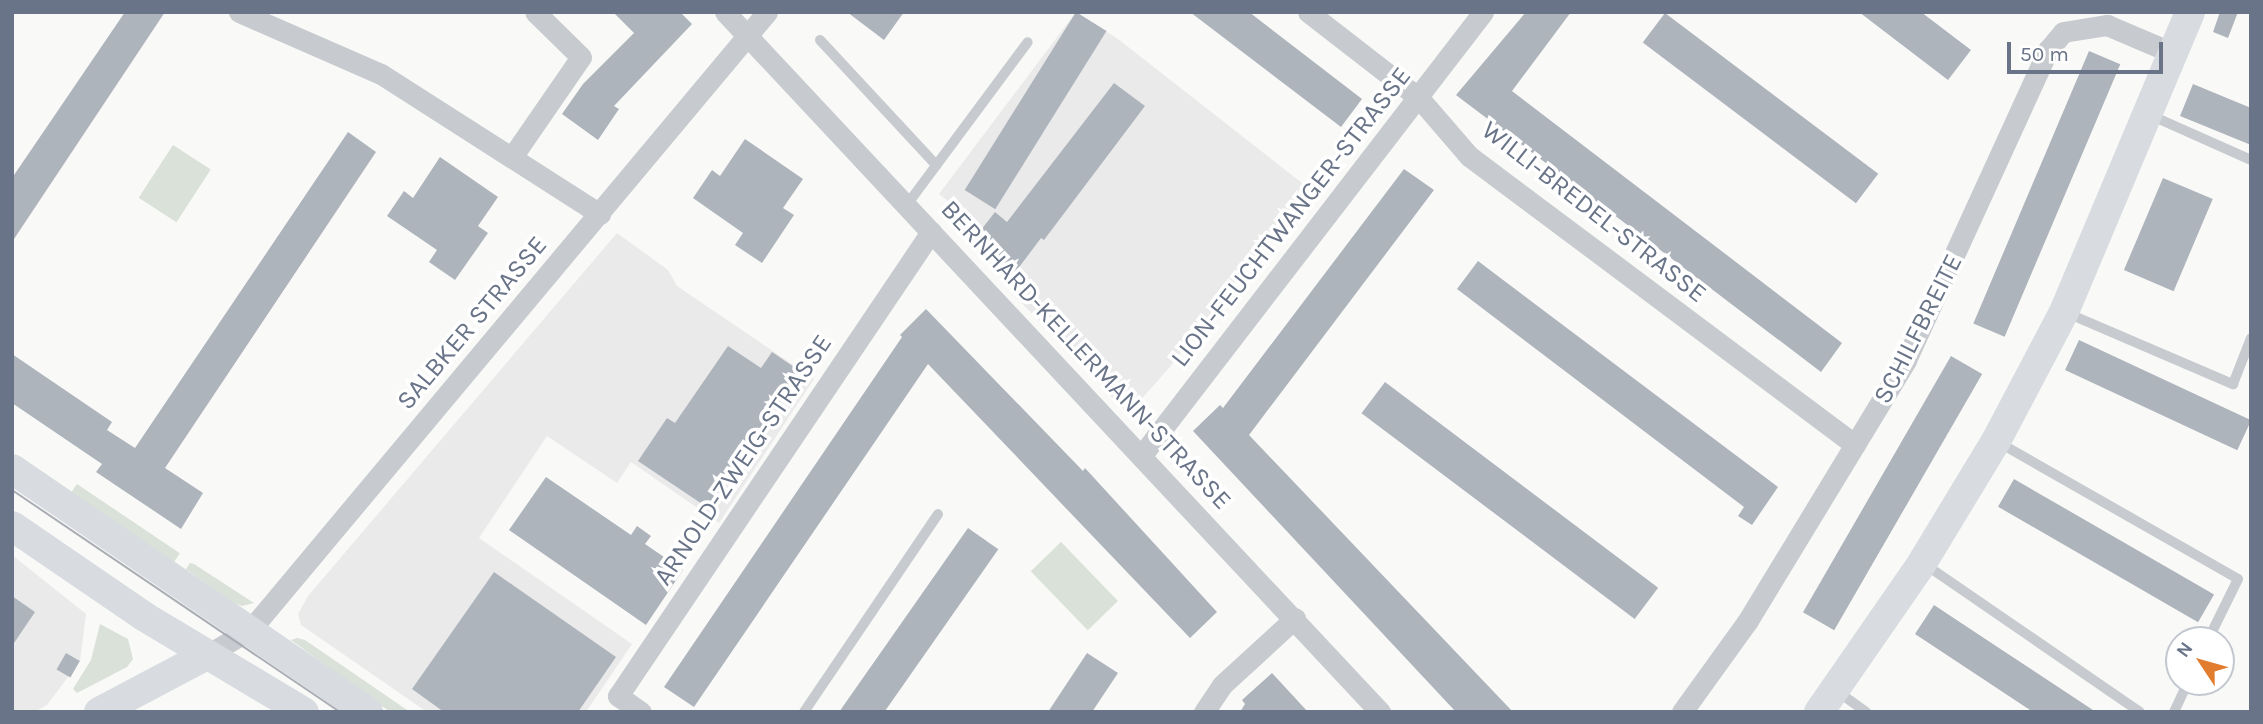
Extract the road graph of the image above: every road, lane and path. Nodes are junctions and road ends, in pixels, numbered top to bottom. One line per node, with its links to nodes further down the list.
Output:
1 (239, 12): 14 (street)
2 (535, 12): 14 (street)
3 (725, 12): 8 (street, BERNHARD-KELLERMANN-STRASSE)
4 (767, 12): 8 (street, SALBKER STRASSE)
5 (1308, 12): 12 (street, WILLI-BREDEL-STRASSE)
6 (1483, 12): 12 (street, LION-FEUCHTWANGER-STRASSE)
7 (2190, 12): 11 (main road)
8 (749, 37): 17 (street, BERNHARD-KELLERMANN-STRASSE); 18 (street, SALBKER STRASSE)
9 (820, 40): 16 (lane)
10 (1028, 41): 16 (lane)
11 (2175, 54): 13 (main road); 23 (street, SCHILFBREITE)
12 (1419, 98): 23 (street, WILLI-BREDEL-STRASSE); 24 (street, LION-FEUCHTWANGER-STRASSE)
13 (2150, 116): 15 (lane); 20 (main road)
14 (512, 157): 18 (street)
15 (2251, 160)
16 (936, 165): 17 (lane)
17 (906, 206): 19 (street, BERNHARD-KELLERMANN-STRASSE)
18 (600, 214): 31 (street, SALBKER STRASSE)
19 (931, 232): 24 (street, BERNHARD-KELLERMANN-STRASSE); 38 (street, ARNOLD-ZWEIG-STRASSE)
20 (2064, 312): 21 (lane); 22 (main road)
21 (2251, 338)
22 (1996, 441): 28 (main road); 30 (lane)
23 (1855, 445): 42 (street, SCHILFBREITE)
24 (1142, 455): 29 (street, BERNHARD-KELLERMANN-STRASSE)
25 (12, 469): 31 (main road)
26 (938, 514): 39 (lane)
27 (12, 526): 32 (main road)
28 (1922, 563): 34 (main road); 44 (lane)
29 (1295, 618): 40 (street); 41 (street, BERNHARD-KELLERMANN-STRASSE)
30 (2215, 626)
31 (251, 629): 32 (street, SALBKER STRASSE); 37 (main road)
32 (207, 655): 35 (main road); 36 (main road)
33 (2181, 696): 45 (lane)
34 (1827, 701): 43 (lane)
35 (99, 712)
36 (304, 712)
37 (368, 712)
38 (641, 712)
39 (804, 712)
40 (1204, 712)
41 (1380, 712)
42 (1682, 712)
43 (1866, 712)
44 (2140, 712)
45 (2174, 712)

